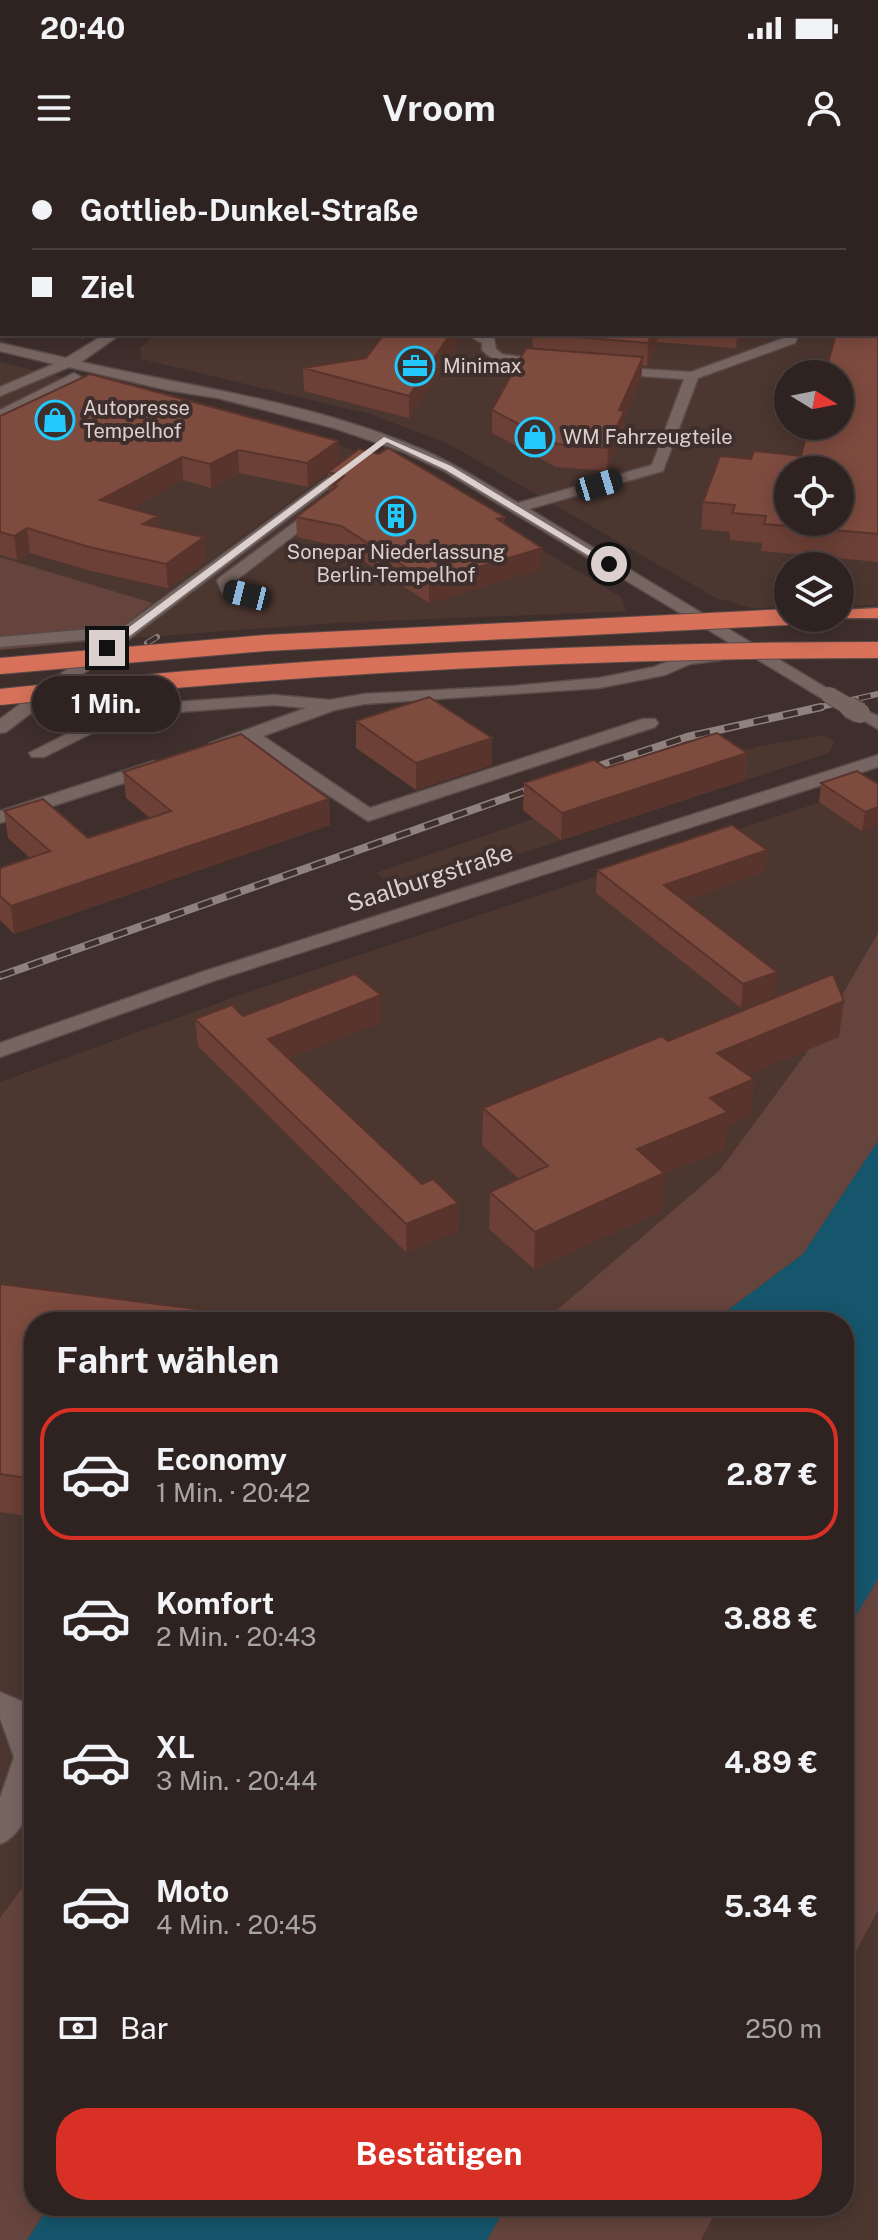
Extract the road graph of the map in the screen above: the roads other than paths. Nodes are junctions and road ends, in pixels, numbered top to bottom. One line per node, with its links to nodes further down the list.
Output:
1 (3, 336): 6 (street)
2 (112, 336): 6 (street)
3 (477, 336): 8 (street)
4 (791, 336): 10 (street)
5 (0, 347): 7 (street)
6 (87, 362): 7 (street); 12 (street); 13 (street)
7 (68, 364): 11 (street)
8 (573, 366)
9 (603, 369): 10 (street)
10 (692, 376): 15 (street)
11 (0, 392)
12 (0, 416)
13 (386, 439): 14 (street); 20 (street)
14 (408, 447): 15 (street); 16 (street)
15 (516, 508): 23 (street)
16 (247, 595)
17 (878, 613): 18 (highway)
18 (854, 614)
19 (774, 618): 24 (highway, bridge)
20 (129, 631): 21 (street); 29 (street)
21 (0, 642)
22 (878, 650): 25 (highway, bridge)
23 (761, 654): 26 (street); 28 (street, bridge)
24 (0, 666)
25 (0, 697)
26 (331, 705): 30 (street); 31 (street)
27 (649, 723): 30 (street)
28 (878, 724)
29 (0, 728)
30 (251, 736): 33 (street)
31 (38, 753)
32 (878, 761): 34 (street, Saalburgstraße)
33 (0, 817)
34 (0, 1050)
35 (0, 1704): 36 (street)
36 (24, 1739)
37 (24, 1774): 38 (street)
38 (0, 1831)

